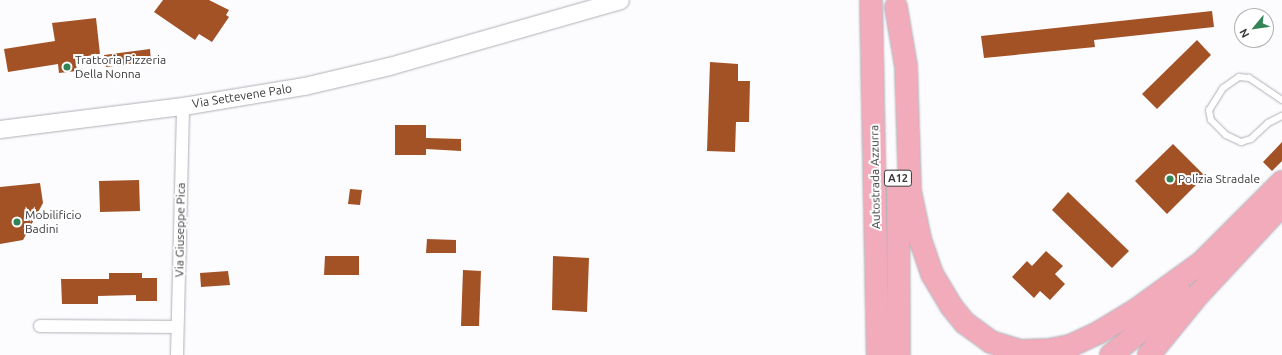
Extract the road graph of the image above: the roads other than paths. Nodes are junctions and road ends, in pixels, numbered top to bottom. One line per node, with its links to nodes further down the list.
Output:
1 (620, 0): 6 (main road, Via Settevene Palo)
2 (872, 0): 4 (highway, Autostrada Azzurra / A12)
3 (896, 4): 11 (highway); 18 (highway, Autostrada Azzurra / A12)
4 (874, 94): 16 (highway); 17 (highway, Autostrada Azzurra / A12)
5 (1282, 100): 7 (lane)
6 (183, 106): 8 (main road, Via Settevene Palo); 14 (street, Via Giuseppe Pica)
7 (1282, 116)
8 (4, 126)
9 (1282, 182): 11 (highway)
10 (1282, 205): 12 (highway)
11 (1205, 260): 19 (highway)
12 (1198, 295): 20 (highway); 21 (highway)
13 (40, 326): 14 (street)
14 (177, 327): 15 (street, Via Giuseppe Pica)
15 (176, 355)
16 (866, 355)
17 (878, 355)
18 (899, 355)
19 (1111, 355)
20 (1121, 355)
21 (1149, 355)

